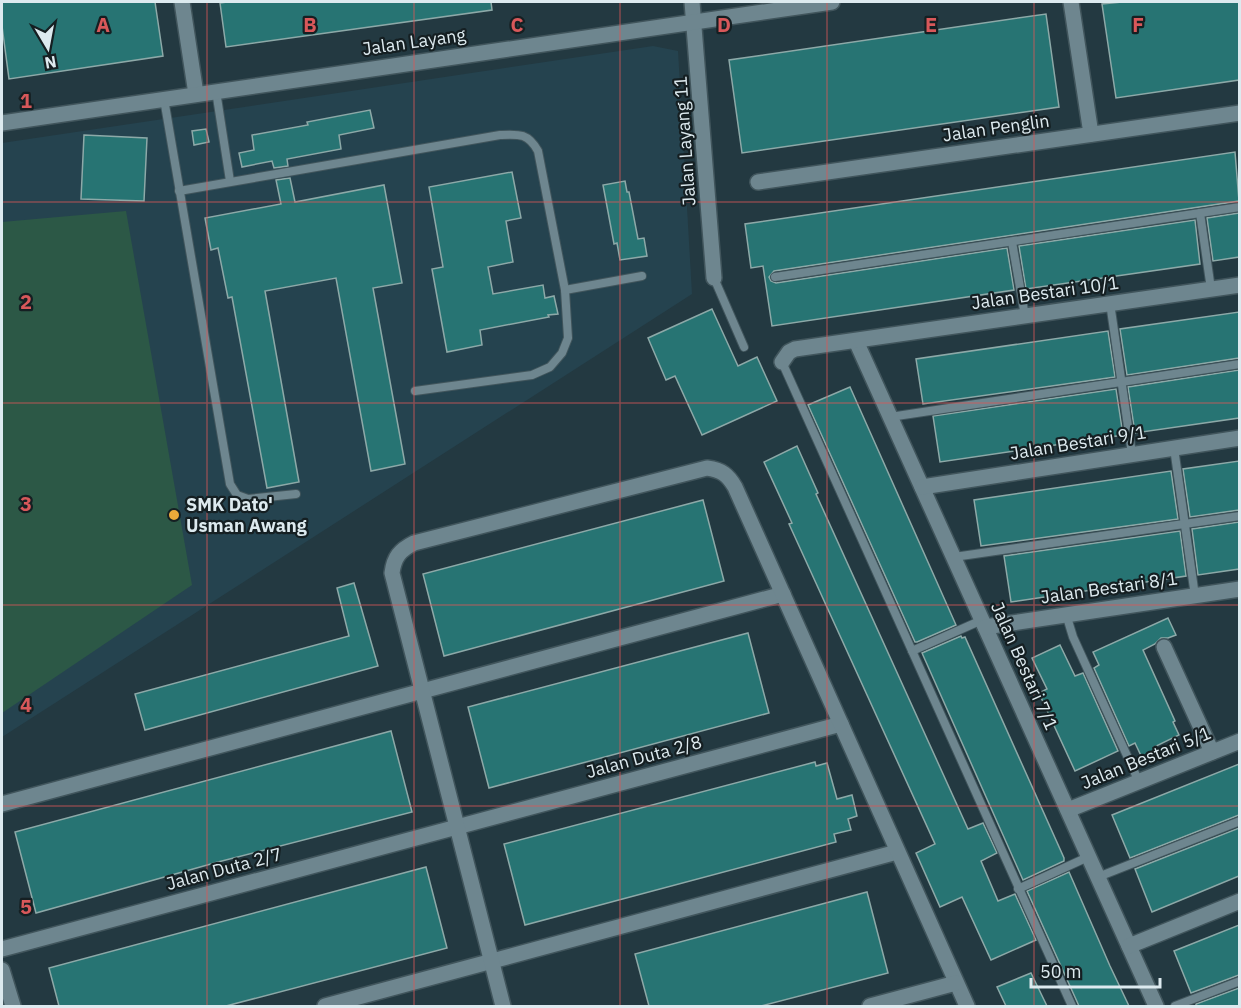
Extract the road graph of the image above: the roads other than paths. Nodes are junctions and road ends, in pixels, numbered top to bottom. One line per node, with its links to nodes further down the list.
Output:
1 (182, 2): 7 (street)
2 (692, 2): 5 (street, Jalan Layang 11)
3 (832, 2): 5 (street, Jalan Layang)
4 (1071, 2): 11 (street)
5 (695, 21): 6 (street, Jalan Layang); 20 (street, Jalan Layang 11)
6 (216, 91): 7 (street, Jalan Layang); 12 (lane)
7 (196, 94): 8 (street, Jalan Layang)
8 (164, 99): 10 (street, Jalan Layang); 14 (lane)
9 (1239, 113): 11 (street, Jalan Penglin)
10 (2, 123)
11 (1091, 134): 13 (street, Jalan Penglin)
12 (230, 181): 14 (lane); 23 (lane)
13 (758, 182)
14 (179, 191): 37 (lane)
15 (1239, 207): 16 (lane)
16 (1200, 213): 17 (lane); 22 (lane)
17 (1012, 242): 19 (lane); 25 (lane)
18 (642, 276): 23 (lane)
19 (775, 277)
20 (714, 278): 27 (lane)
21 (1239, 285): 22 (street, Jalan Bestari 10/1)
22 (1211, 289): 24 (street, Jalan Bestari 10/1)
23 (566, 290): 31 (lane)
24 (1110, 303): 25 (street, Jalan Bestari 10/1); 30 (lane)
25 (1025, 316): 26 (street, Jalan Bestari 10/1)
26 (856, 341): 28 (street, Jalan Bestari 10/1); 32 (street, Jalan Bestari 7/1)
27 (744, 347)
28 (782, 362): 47 (lane)
29 (1239, 364): 30 (lane)
30 (1122, 382): 32 (lane); 35 (lane)
31 (415, 391)
32 (890, 417): 36 (street, Jalan Bestari 7/1)
33 (1239, 438): 34 (street, Jalan Bestari 9/1)
34 (1174, 448): 35 (street, Jalan Bestari 9/1); 39 (lane)
35 (1132, 454): 36 (street, Jalan Bestari 9/1)
36 (922, 487): 40 (street, Jalan Bestari 7/1)
37 (296, 494)
38 (1239, 516): 39 (lane)
39 (1185, 524): 40 (lane); 43 (lane)
40 (954, 557): 45 (street, Jalan Bestari 7/1)
41 (1239, 589): 43 (street, Jalan Bestari 8/1)
42 (783, 594): 48 (street); 48 (street); 49 (street)
43 (1195, 596): 44 (street, Jalan Bestari 8/1)
44 (1066, 614): 45 (street, Jalan Bestari 8/1); 52 (lane)
45 (984, 623): 47 (lane); 54 (street, Jalan Bestari 7/1)
46 (1164, 646): 51 (street)
47 (912, 651): 60 (lane)
48 (422, 690): 53 (street); 56 (street)
49 (841, 724): 56 (street, Jalan Duta 2/8); 57 (street)
50 (1239, 741): 51 (street, Jalan Bestari 5/1)
51 (1212, 752): 52 (street, Jalan Bestari 5/1)
52 (1139, 782): 54 (street, Jalan Bestari 5/1)
53 (2, 804)
54 (1068, 810): 58 (street, Jalan Bestari 7/1)
55 (1239, 821): 59 (lane)
56 (457, 828): 63 (street, Jalan Duta 2/7); 64 (street)
57 (897, 852): 64 (street); 67 (street)
58 (1088, 857): 59 (street, Jalan Bestari 7/1); 60 (lane)
59 (1098, 877): 62 (street, Jalan Bestari 7/1)
60 (1018, 889): 73 (lane)
61 (1239, 901): 62 (street)
62 (1129, 946): 74 (street, Jalan Bestari 7/1)
63 (2, 949)
64 (491, 961): 69 (street); 70 (street)
65 (2, 970): 68 (street)
66 (1239, 981): 75 (lane)
67 (956, 983): 71 (street); 72 (street)
68 (12, 1006)
69 (325, 1006)
70 (503, 1006)
71 (870, 1006)
72 (967, 1006)
73 (1072, 1006)
74 (1156, 1006)
75 (1175, 1006)

